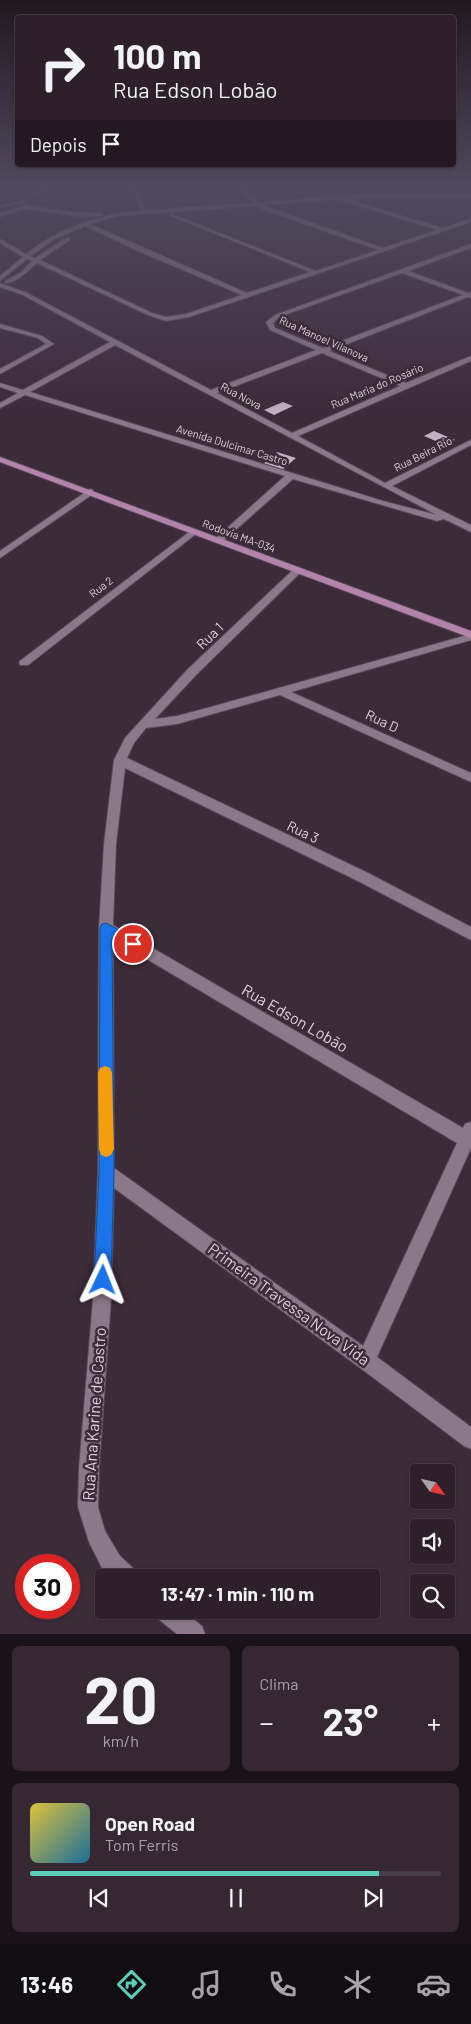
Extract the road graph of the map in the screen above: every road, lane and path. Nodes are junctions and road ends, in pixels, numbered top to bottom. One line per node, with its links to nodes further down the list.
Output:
1 (17, 264): 10 (street)
2 (32, 264): 11 (street)
3 (42, 264): 13 (street)
4 (176, 264): 13 (street)
5 (295, 264): 9 (street)
6 (337, 264): 9 (street)
7 (421, 264): 8 (street, Rua Manoel Vilanova)
8 (403, 271): 12 (street); 16 (street, Rua Manoel Vilanova)
9 (314, 272): 13 (street)
10 (0, 280)
11 (0, 285): 15 (street, Rua Nova)
12 (470, 295): 16 (street)
13 (248, 296)
14 (0, 326): 18 (street)
15 (115, 342): 21 (street); 22 (street, Rua Nova)
16 (324, 350): 20 (street, Rua Manoel Vilanova); 22 (street)
17 (471, 358): 20 (street, Rua Maria do Rosário)
18 (0, 372)
19 (0, 385): 21 (street, Avenida Dulcimar Castro)
20 (406, 386): 24 (street, Rua Maria do Rosário)
21 (24, 392): 23 (street); 27 (street, Avenida Dulcimar Castro)
22 (211, 393): 24 (street, Rua Nova)
23 (0, 406)
24 (292, 436): 28 (street, Rua Nova)
25 (471, 442): 28 (street, Rua Beira Rio)
26 (0, 459): 29 (main road, Rodovia MA-034)
27 (292, 475): 30 (street, Avenida Dulcimar Castro); 33 (street)
28 (385, 486): 30 (street, Rua Nova)
29 (90, 492): 32 (main road, Rodovia MA-034); 34 (street)
30 (459, 523): 31 (street, Rua Nova)
31 (471, 529)
32 (193, 532): 33 (main road, Rodovia MA-034); 37 (street, Rua 2)
33 (219, 540): 35 (main road, Rodovia MA-034)
34 (0, 555)
35 (298, 570): 36 (main road, Rodovia MA-034); 39 (street, Rua 1)
36 (471, 636): 38 (street)
37 (24, 663)
38 (280, 691): 39 (street); 41 (street, Rua D)
39 (143, 725): 40 (street)
40 (120, 760): 42 (street); 43 (street, Rua 3)
41 (471, 778)
42 (106, 928): 44 (street, Rua Edson Lobão); 45 (street, Rua Ana Karine de Castro)
43 (471, 934)
44 (469, 1134): 46 (street)
45 (106, 1172): 46 (street, Primeira Travessa Nova Vida); 48 (street, Rua Ana Karine de Castro)
46 (366, 1360): 47 (street, Primeira Travessa Nova Vida)
47 (471, 1439)
48 (119, 1569)
49 (176, 1619): 50 (street)
50 (194, 1634)

